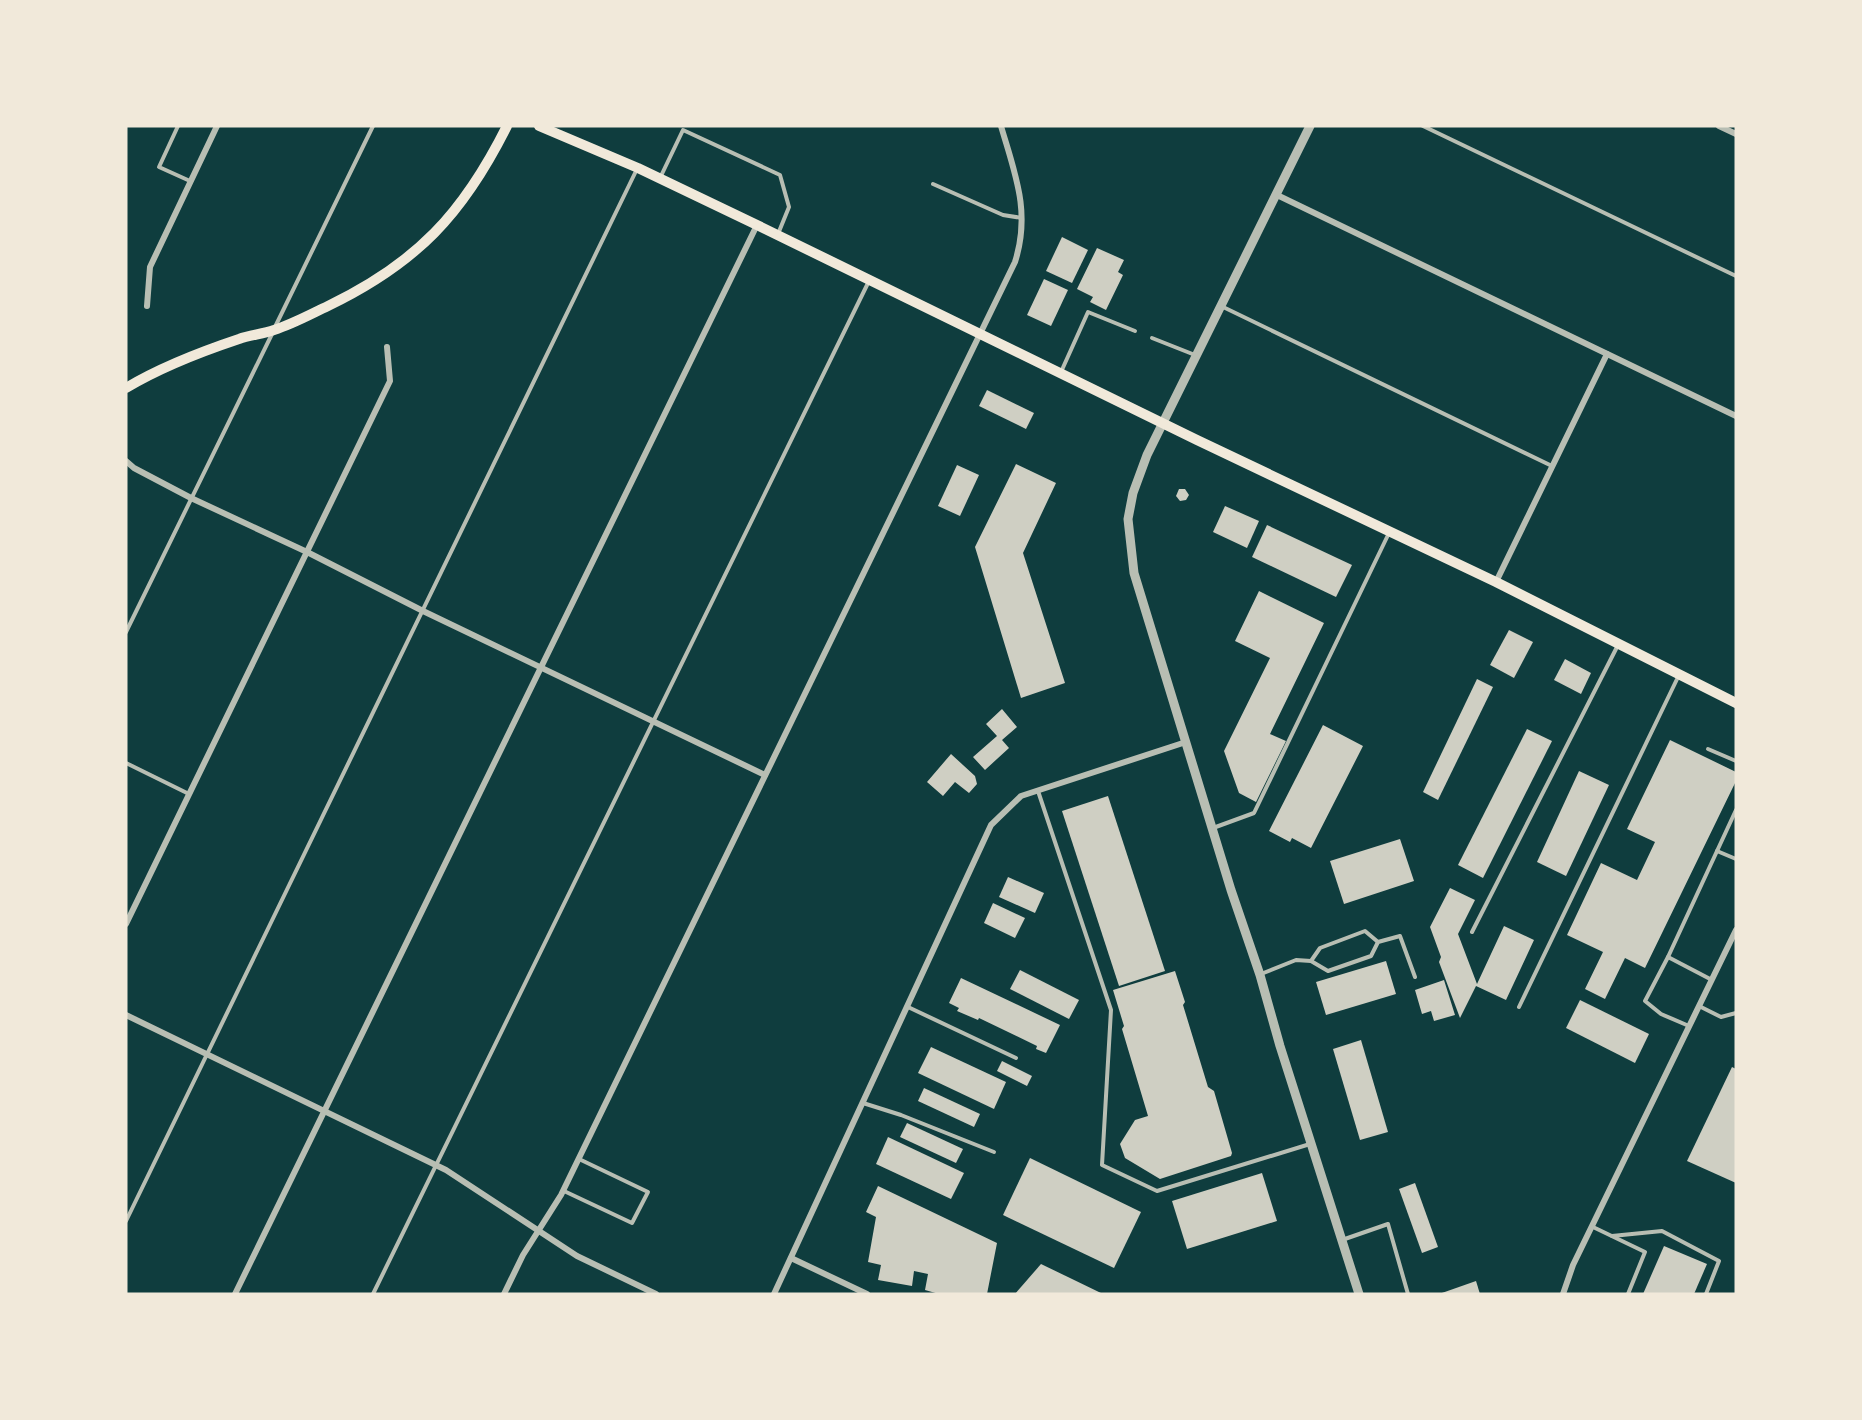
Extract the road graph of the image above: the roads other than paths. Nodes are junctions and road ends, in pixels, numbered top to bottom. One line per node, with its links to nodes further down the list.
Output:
1 (178, 126): 14 (lane)
2 (217, 126): 14 (street)
3 (373, 126): 24 (lane)
4 (507, 126): 24 (main road)
5 (539, 126): 12 (main road)
6 (1001, 126): 17 (street)
7 (1310, 126): 16 (street)
8 (1423, 126): 20 (lane)
9 (1719, 126): 11 (street)
10 (682, 128): 13 (lane); 19 (lane)
11 (1736, 134)
12 (638, 168): 13 (main road); 41 (lane)
13 (660, 178): 18 (main road)
14 (190, 181): 22 (street)
15 (933, 184): 17 (lane)
16 (1276, 195): 23 (street); 29 (street)
17 (1023, 219): 26 (street)
18 (757, 225): 19 (main road); 44 (street)
19 (778, 235): 21 (main road)
20 (1736, 276)
21 (870, 279): 26 (main road); 47 (lane)
22 (147, 306)
23 (1221, 306): 30 (street); 36 (lane)
24 (274, 330): 32 (main road); 37 (lane)
25 (1135, 331): 31 (lane)
26 (980, 333): 31 (main road); 52 (street)
27 (1152, 338): 30 (lane)
28 (387, 347): 39 (street)
29 (1607, 354): 33 (street); 36 (street)
30 (1196, 356): 34 (street)
31 (1061, 373): 34 (main road)
32 (126, 388)
33 (1736, 416)
34 (1163, 423): 38 (main road); 48 (street)
35 (126, 460): 37 (street)
36 (1553, 466): 40 (street)
37 (191, 498): 39 (street); 42 (lane)
38 (1390, 532): 40 (main road); 56 (lane)
39 (307, 552): 41 (street); 54 (street)
40 (1496, 582): 43 (main road)
41 (423, 611): 44 (street); 74 (lane)
42 (126, 632)
43 (1619, 644): 45 (main road); 61 (lane)
44 (541, 668): 47 (street); 77 (street)
45 (1680, 675): 46 (main road); 70 (lane)
46 (1736, 703)
47 (654, 722): 52 (street); 81 (lane)
48 (1186, 742): 53 (street); 56 (street)
49 (1708, 749): 50 (lane)
50 (1736, 761)
51 (126, 763): 54 (lane)
52 (765, 775): 80 (street)
53 (1038, 791): 69 (street); 78 (lane)
54 (189, 794): 59 (street)
55 (1736, 810): 57 (lane)
56 (1212, 828): 65 (street)
57 (1717, 850): 58 (lane); 63 (lane)
58 (1736, 859)
59 (126, 924)
60 (1736, 930): 67 (street)
61 (1472, 932)
62 (1378, 942): 64 (lane); 64 (lane); 66 (lane)
63 (1668, 957): 67 (lane); 73 (lane)
64 (1311, 961): 65 (lane)
65 (1260, 975): 78 (street)
66 (1415, 977)
67 (1712, 980): 68 (street)
68 (1699, 1006): 71 (lane); 73 (street)
69 (907, 1007): 75 (lane); 76 (street)
70 (1519, 1007)
71 (1736, 1013)
72 (126, 1015): 74 (street)
73 (1689, 1026): 84 (street)
74 (207, 1054): 77 (street); 83 (lane)
75 (1016, 1058)
76 (862, 1103): 79 (lane); 88 (street)
77 (324, 1111): 81 (street); 89 (street)
78 (1310, 1144): 87 (street)
79 (994, 1152)
80 (579, 1158): 82 (street); 82 (lane)
81 (437, 1165): 85 (street); 90 (lane)
82 (563, 1190): 85 (street)
83 (126, 1221)
84 (1592, 1226): 86 (lane); 97 (street)
85 (538, 1230): 91 (street); 92 (street)
86 (1611, 1236): 98 (lane); 99 (lane)
87 (1342, 1240): 95 (street); 96 (lane)
88 (790, 1258): 93 (street); 94 (street)
89 (235, 1294)
90 (373, 1294)
91 (504, 1294)
92 (656, 1294)
93 (774, 1294)
94 (867, 1294)
95 (1359, 1294)
96 (1408, 1294)
97 (1563, 1294)
98 (1628, 1294)
99 (1706, 1294)

